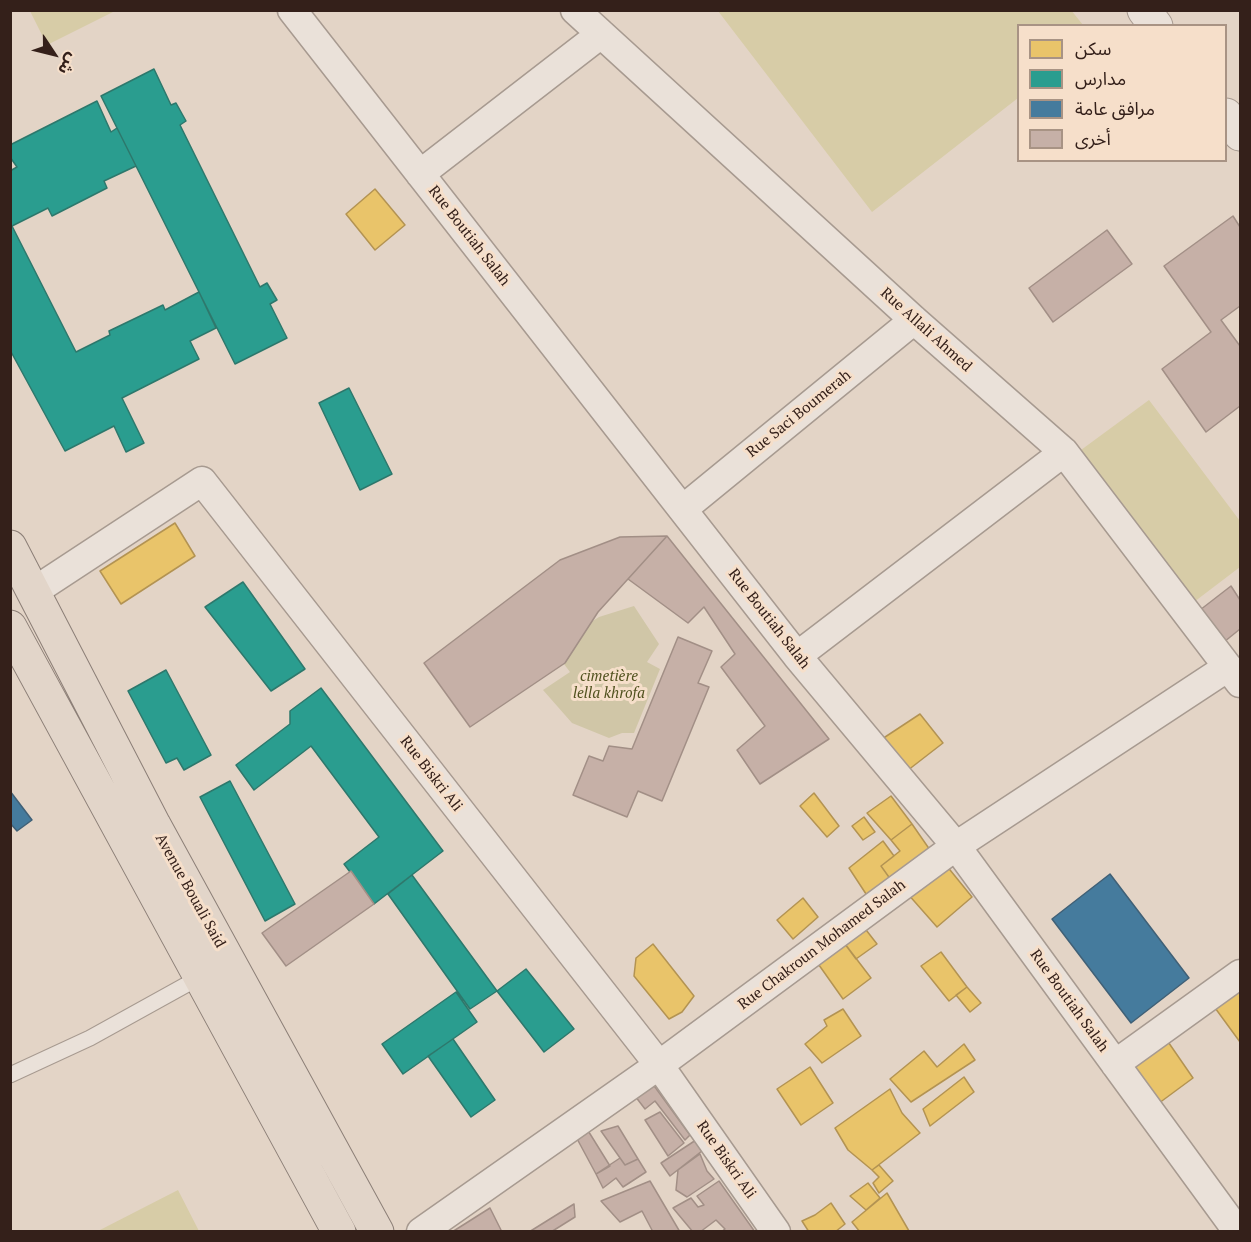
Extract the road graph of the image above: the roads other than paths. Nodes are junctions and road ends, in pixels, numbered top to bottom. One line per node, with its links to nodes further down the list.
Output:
1 (292, 10): 8 (street, Rue Boutiah Salah)
2 (575, 10): 5 (street, Rue Allali Ahmed)
3 (1144, 10): 4 (street)
4 (1154, 24)
5 (601, 34): 8 (street); 9 (street, Rue Allali Ahmed)
6 (1227, 116): 7 (street)
7 (1240, 134)
8 (420, 174): 11 (street, Rue Boutiah Salah)
9 (914, 320): 10 (street, Rue Allali Ahmed); 11 (street, Rue Saci Boumerah)
10 (1064, 452): 15 (street); 16 (street, Rue Allali Ahmed)
11 (683, 508): 15 (street, Rue Boutiah Salah)
12 (10, 547): 13 (main road, Avenue Bouali Said)
13 (33, 592): 18 (main road, Avenue Bouali Said); 22 (street, Rue Biskri Ali)
14 (10, 627): 20 (main road)
15 (797, 656): 17 (street, Rue Boutiah Salah)
16 (1234, 675): 17 (street, Rue Chakroun Mohamed Salah)
17 (956, 846): 21 (street, Rue Boutiah Salah); 22 (street, Rue Chakroun Mohamed Salah)
18 (229, 961): 20 (lane); 25 (main road, Avenue Bouali Said)
19 (1240, 974): 21 (street)
20 (201, 977): 23 (lane); 24 (main road)
21 (1115, 1064): 28 (street, Rue Boutiah Salah)
22 (659, 1065): 26 (street, Rue Chakroun Mohamed Salah); 27 (street, Rue Biskri Ali)
23 (10, 1075)
24 (339, 1232)
25 (377, 1232)
26 (421, 1232)
27 (776, 1232)
28 (1238, 1232)

